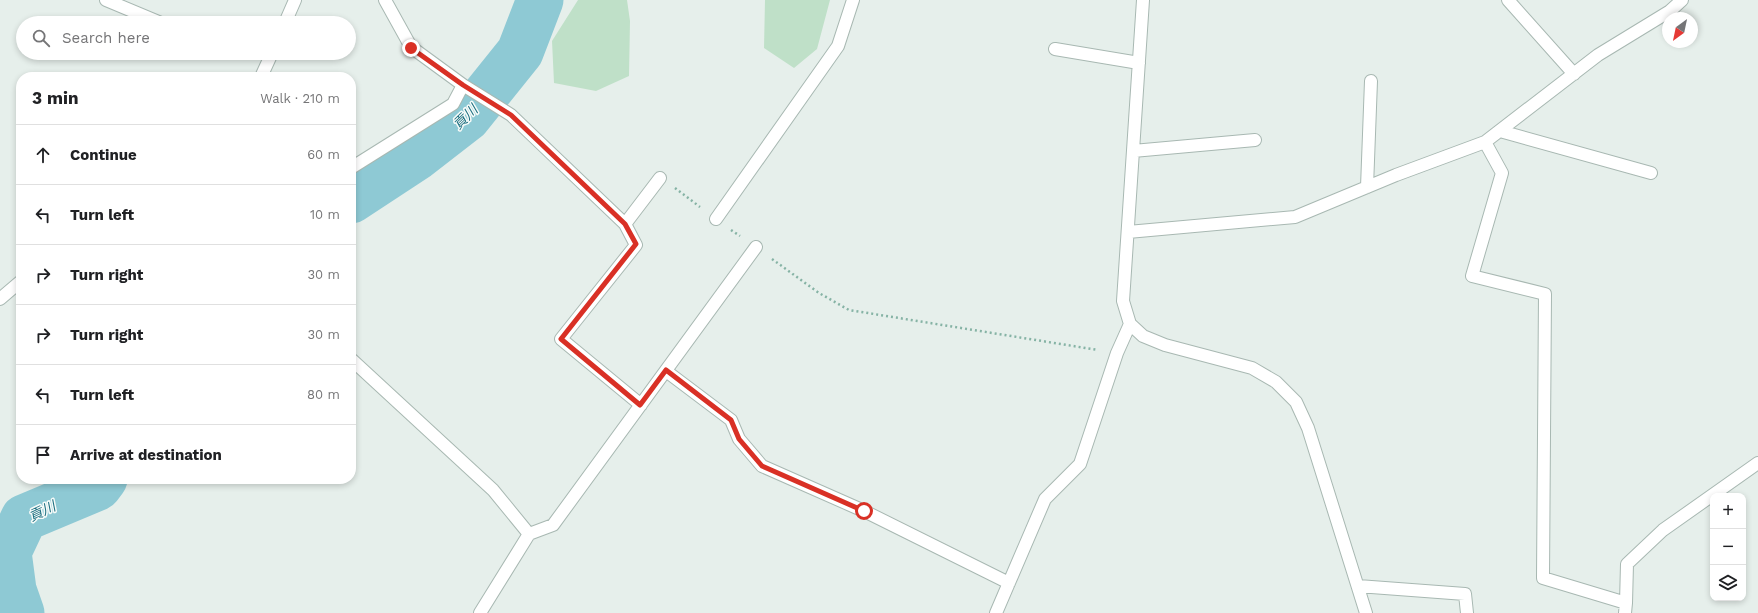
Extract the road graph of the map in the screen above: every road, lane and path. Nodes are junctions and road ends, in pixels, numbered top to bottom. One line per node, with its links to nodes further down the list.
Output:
1 (106, 0): 8 (street)
2 (295, 0): 9 (street)
3 (385, 0): 16 (street)
4 (853, 0): 25 (street)
5 (1143, 0): 12 (street)
6 (1508, 0): 14 (street)
7 (1682, 0): 14 (street)
8 (145, 16)
9 (288, 16)
10 (1055, 49): 12 (street)
11 (266, 60): 13 (street)
12 (1139, 63): 20 (street)
13 (263, 72)
14 (1574, 74): 17 (street)
15 (1372, 81): 24 (street)
16 (467, 87): 21 (street); 26 (street)
17 (1500, 130): 19 (street); 22 (street)
18 (1255, 140): 20 (street)
19 (1485, 142): 24 (street); 40 (street)
20 (1133, 151): 27 (street)
21 (356, 165)
22 (1651, 173)
23 (660, 178): 25 (path); 26 (street)
24 (1367, 187): 27 (street)
25 (716, 219): 28 (path)
26 (625, 224): 35 (street)
27 (1128, 232): 31 (street)
28 (756, 248): 32 (path); 34 (street)
29 (16, 285): 30 (street)
30 (0, 299)
31 (1130, 324): 32 (street); 39 (street)
32 (1117, 353): 38 (street)
33 (356, 364): 37 (street)
34 (666, 370): 35 (street); 38 (street)
35 (640, 405): 37 (street)
36 (1758, 463): 40 (street)
37 (529, 534): 41 (street)
38 (1009, 583): 42 (street)
39 (1358, 586): 43 (street); 44 (street)
40 (1626, 608)
41 (480, 613)
42 (996, 613)
43 (1366, 613)
44 (1467, 613)

